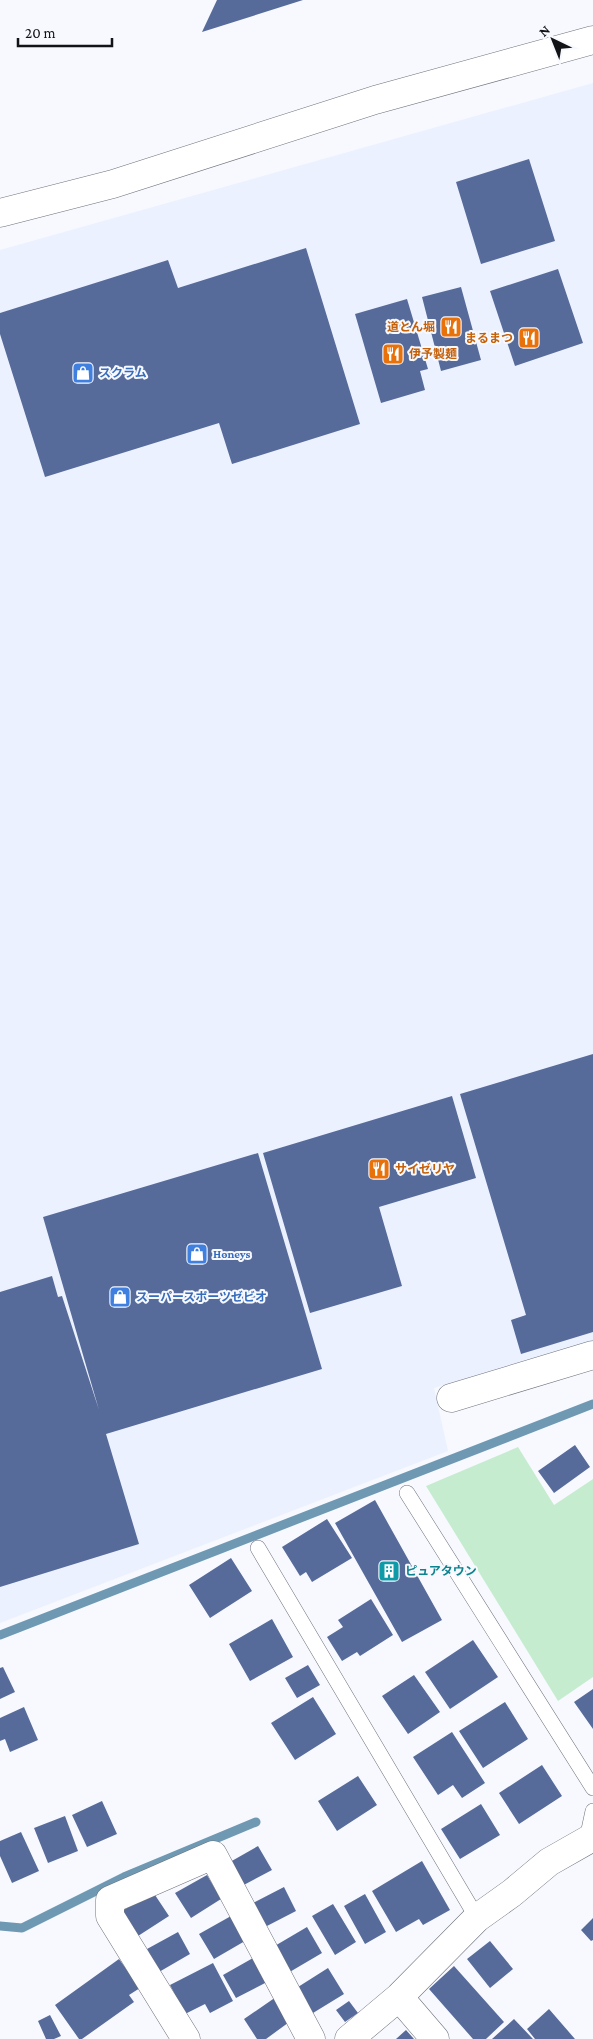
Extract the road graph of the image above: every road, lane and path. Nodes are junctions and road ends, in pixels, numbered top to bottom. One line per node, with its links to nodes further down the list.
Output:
1 (593, 40): 2 (street)
2 (0, 213)
3 (593, 1355): 4 (street)
4 (451, 1398)
5 (407, 1493): 7 (lane)
6 (258, 1548): 10 (lane)
7 (593, 1788)
8 (593, 1811): 9 (lane)
9 (590, 1838): 10 (street)
10 (477, 1918): 11 (street)
11 (399, 1998): 14 (street); 15 (street)
12 (186, 2039): 13 (street)
13 (311, 2039)
14 (349, 2039)
15 (435, 2039)

